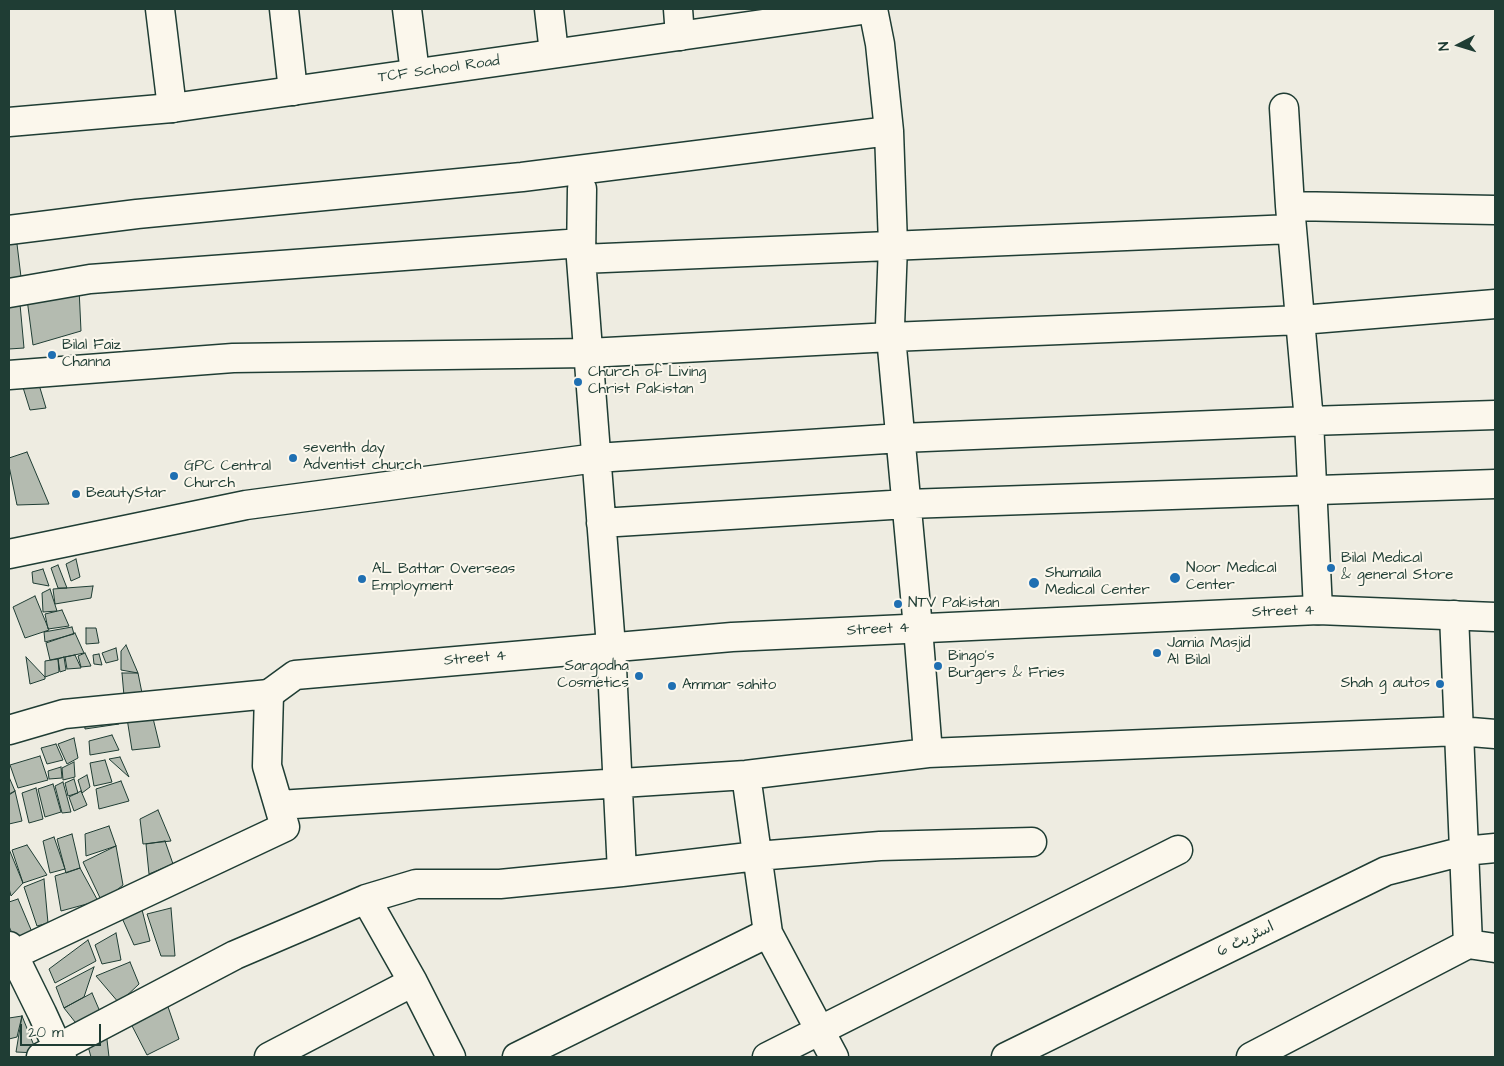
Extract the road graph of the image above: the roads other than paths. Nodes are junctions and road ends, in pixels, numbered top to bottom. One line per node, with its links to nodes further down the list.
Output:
1 (160, 9): 13 (street)
2 (284, 9): 12 (street)
3 (407, 9): 11 (street)
4 (549, 9): 10 (street)
5 (678, 9): 9 (street)
6 (869, 9): 8 (street, TCF School Road)
7 (873, 9): 16 (street)
8 (822, 12): 9 (street, TCF School Road)
9 (680, 36): 10 (street, TCF School Road)
10 (554, 53): 11 (street, TCF School Road)
11 (415, 73): 12 (street, TCF School Road)
12 (293, 91): 13 (street, TCF School Road)
13 (172, 108): 15 (street, TCF School Road)
14 (1284, 108): 19 (street)
15 (9, 122)
16 (888, 131): 20 (street); 21 (street)
17 (582, 189): 22 (street)
18 (1495, 210): 19 (street)
19 (1291, 218): 21 (street); 25 (street)
20 (9, 230)
21 (893, 245): 22 (street); 26 (street)
22 (581, 251): 23 (street); 27 (street)
23 (9, 293)
24 (1495, 304): 25 (street)
25 (1301, 320): 26 (street); 30 (street)
26 (891, 337): 27 (street); 31 (street)
27 (588, 353): 28 (street); 32 (street)
28 (9, 376)
29 (1495, 415): 30 (street)
30 (1310, 421): 31 (street); 34 (street)
31 (901, 438): 32 (street); 35 (street)
32 (596, 458): 36 (street); 37 (street)
33 (1495, 484): 34 (street)
34 (1312, 491): 35 (street); 38 (street)
35 (907, 504): 36 (street); 41 (street)
36 (602, 523): 42 (street)
37 (9, 554)
38 (1318, 610): 39 (street, Street 4); 41 (street, Street 4)
39 (1454, 615): 40 (street, Street 4); 45 (street)
40 (1495, 617)
41 (918, 628): 42 (street, Street 4); 47 (street)
42 (610, 647): 43 (street, Street 4); 49 (street)
43 (269, 694): 44 (street); 50 (street)
44 (9, 730)
45 (1459, 731): 46 (street); 47 (street); 54 (street)
46 (1495, 734)
47 (928, 752): 48 (street)
48 (746, 775): 49 (street); 55 (street)
49 (617, 783): 50 (street); 56 (street)
50 (278, 805): 61 (street)
51 (1032, 842): 55 (street)
52 (1495, 848): 54 (street, اسٹریٹ 6)
53 (1178, 850): 63 (street)
54 (1464, 851): 59 (street); 70 (street, اسٹریٹ 6)
55 (757, 856): 56 (street); 58 (street)
56 (622, 872): 57 (street)
57 (366, 899): 62 (street); 64 (street)
58 (768, 933): 63 (street); 67 (street)
59 (1468, 944): 60 (street); 71 (street)
60 (1495, 948)
61 (10, 952): 64 (street)
62 (413, 982): 65 (street); 66 (street)
63 (820, 1030): 68 (street); 69 (street)
64 (53, 1055)
65 (269, 1057)
66 (451, 1057)
67 (517, 1057)
68 (767, 1057)
69 (834, 1057)
70 (1006, 1057)
71 (1251, 1057)

